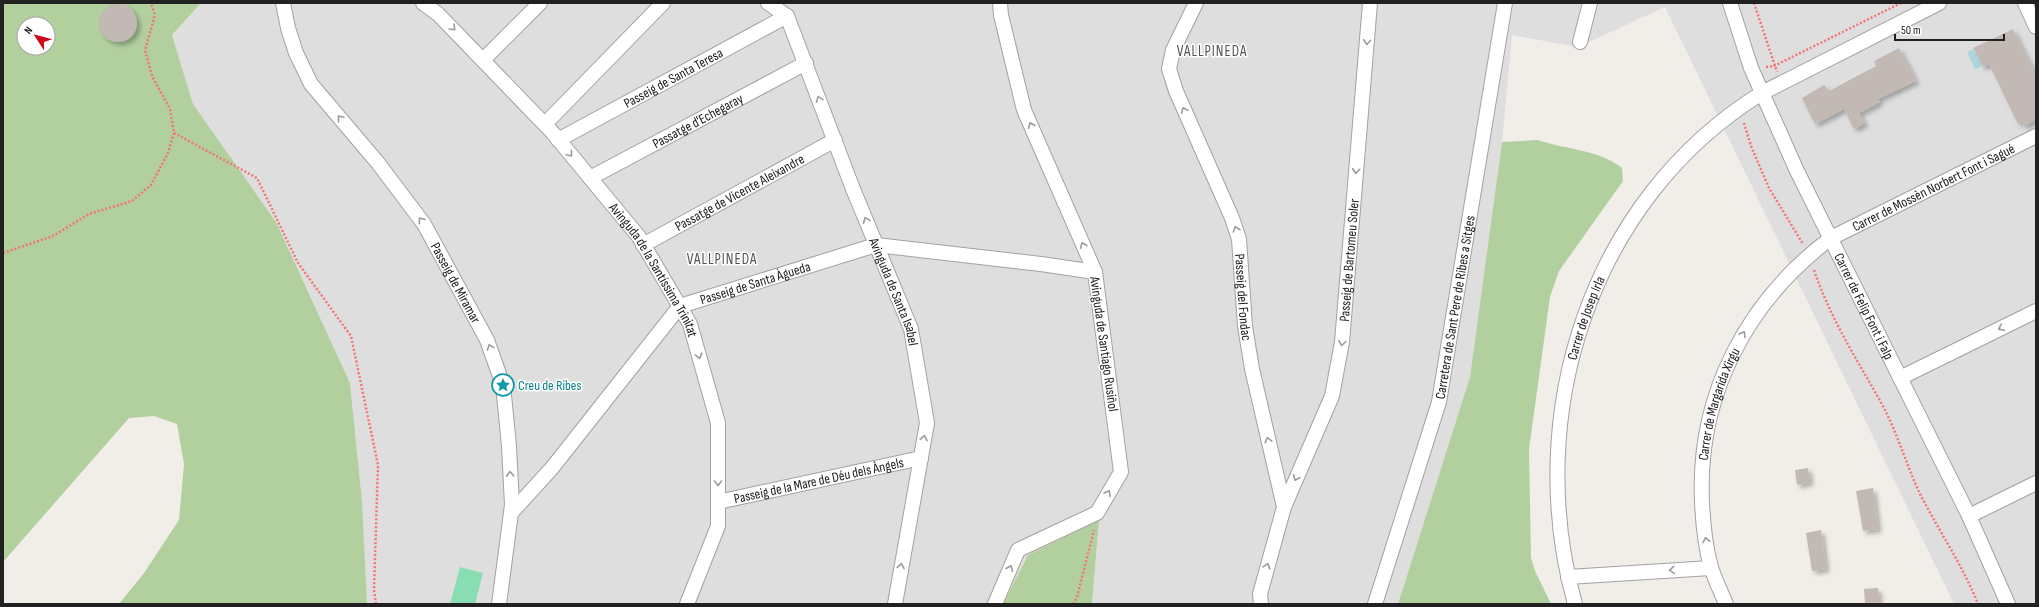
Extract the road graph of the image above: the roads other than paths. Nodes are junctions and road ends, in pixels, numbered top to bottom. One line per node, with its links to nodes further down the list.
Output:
1 (283, 3): 37 (street, Passeig de Miramar, one-way to 1)
2 (423, 3): 18 (street, Avinguda de la Santíssima Trinitat, one-way to 18)
3 (540, 3): 18 (street)
4 (663, 3): 21 (street)
5 (768, 3): 15 (street)
6 (988, 3): 14 (street, Avinguda de Santiago Rusiñol)
7 (1196, 3): 36 (street, Passeig del Fondac, one-way to 7)
8 (1370, 3): 36 (street, Passeig de Bartomeu Soler, one-way to 36)
9 (1504, 3): 46 (street, Carretera de Sant Pere de Ribes a Sitges)
10 (1590, 3): 17 (street)
11 (1730, 3): 20 (street, Carrer de Felip Font i Falp)
12 (1939, 3): 20 (street, Carrer de Josep Irla)
13 (2024, 3): 16 (street)
14 (1000, 9): 29 (street, Avinguda de Santiago Rusiñol, one-way to 14)
15 (787, 16): 19 (street, Avinguda de Santa Isabel); 23 (street, Passeig de Santa Teresa)
16 (2036, 26)
17 (1580, 42)
18 (483, 60): 21 (street, Avinguda de la Santíssima Trinitat)
19 (806, 63): 24 (street, Avinguda de Santa Isabel, one-way to 19); 25 (street, Passatge d'Echegaray)
20 (1762, 93): 26 (street, Carrer de Felip Font i Falp); 40 (street, Carrer de Josep Irla)
21 (545, 124): 23 (street, Avinguda de la Santíssima Trinitat)
22 (2036, 136): 26 (street, Carrer de Mossèn Norbert Font i Sagué)
23 (558, 140): 25 (street, Avinguda de la Santíssima Trinitat, one-way to 25)
24 (835, 140): 27 (street, Passatge de Vicente Aleixandre); 28 (street, Avinguda de Santa Isabel, one-way to 24)
25 (590, 178): 27 (street, Avinguda de la Santíssima Trinitat)
26 (1831, 238): 32 (street, Carrer de Felip Font i Falp); 39 (street, Carrer de Margarida Xirgu, one-way to 26)
27 (643, 245): 30 (street, Avinguda de la Santíssima Trinitat)
28 (876, 245): 29 (street, Passeig de Santa Àgueda); 30 (street, Passeig de Santa Àgueda); 33 (street, Avinguda de Santa Isabel, one-way to 28)
29 (1095, 272): 44 (street, Avinguda de Santiago Rusiñol, one-way to 29)
30 (680, 306): 35 (street, Avinguda de la Santíssima Trinitat, one-way to 35); 37 (street)
31 (2036, 310): 32 (street, one-way to 32)
32 (1900, 378): 38 (street, Carrer de Felip Font i Falp)
33 (921, 458): 35 (street, Passeig de la Mare de Déu dels Àngels); 43 (street, Avinguda de Santa Isabel, one-way to 33)
34 (2036, 483): 38 (street)
35 (718, 502): 42 (street, Avinguda de la Santíssima Trinitat)
36 (1284, 506): 45 (street, Passeig del Fondac, one-way to 36)
37 (511, 513): 41 (street, Passeig de Miramar)
38 (1969, 516): 49 (street, Carrer de Felip Font i Falp)
39 (1711, 568): 40 (street, one-way to 40); 48 (street, Carrer de Margarida Xirgu)
40 (1568, 577): 47 (street, Carrer de Josep Irla)
41 (499, 604)
42 (687, 604)
43 (895, 604)
44 (995, 604)
45 (1261, 604)
46 (1375, 604)
47 (1576, 604)
48 (1726, 604)
49 (2008, 604)

